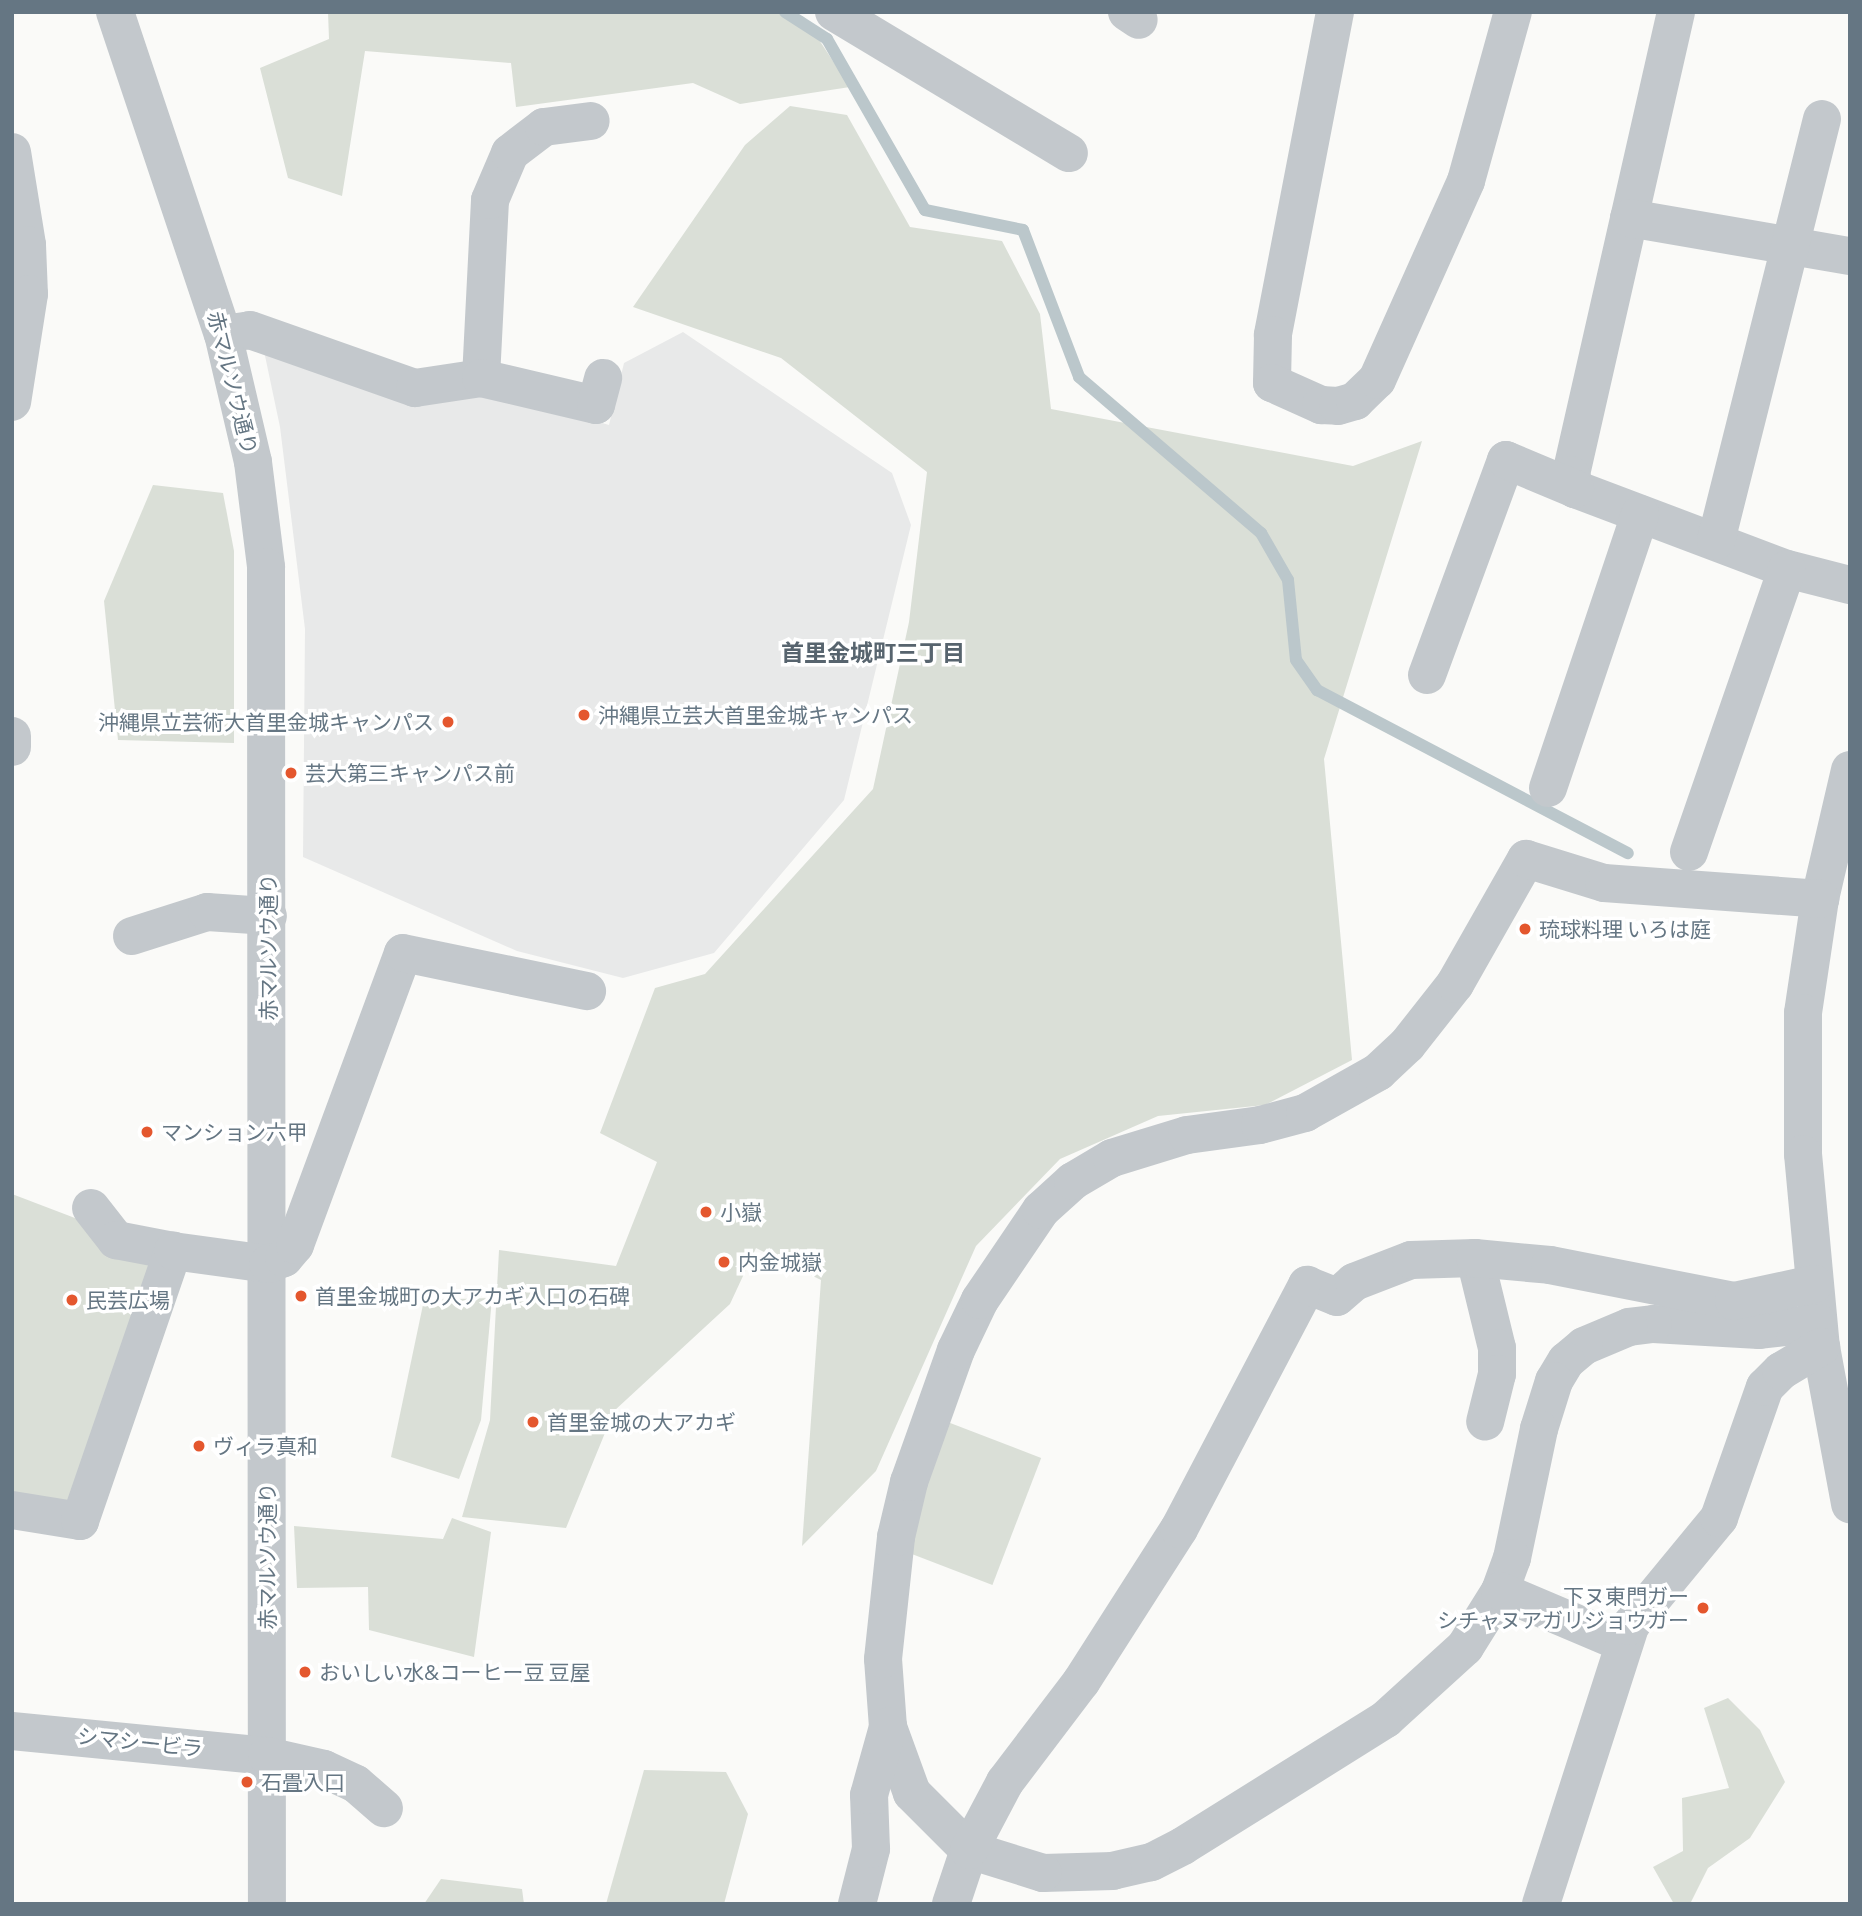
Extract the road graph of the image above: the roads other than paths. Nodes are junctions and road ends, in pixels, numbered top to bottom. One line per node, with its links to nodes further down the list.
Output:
1 (115, 12): 13 (street, 赤マルソウ通り)
2 (834, 12): 9 (street)
3 (1335, 12): 4 (street)
4 (1513, 12)
5 (1676, 12): 10 (street)
6 (1822, 119): 11 (street)
7 (592, 121): 14 (street)
8 (12, 152): 16 (street)
9 (1069, 153)
10 (1629, 218): 11 (street); 17 (street)
11 (1794, 243): 12 (street); 19 (street)
12 (1850, 256)
13 (223, 334): 14 (street); 29 (street, 赤マルソウ通り)
14 (481, 378): 15 (street)
15 (603, 378)
16 (12, 402)
17 (1575, 489): 18 (street); 22 (street)
18 (1640, 514): 19 (street); 26 (street)
19 (1716, 541): 20 (street)
20 (1787, 569): 21 (street); 27 (street)
21 (1850, 585)
22 (1427, 675)
23 (12, 736): 24 (street)
24 (12, 747)
25 (1850, 770): 28 (street)
26 (1548, 788)
27 (1689, 852)
28 (1820, 899): 36 (street); 43 (street)
29 (268, 916): 30 (street); 35 (street, 赤マルソウ通り)
30 (132, 936)
31 (587, 991): 35 (street)
32 (91, 1208): 33 (street)
33 (173, 1251): 35 (street); 40 (street)
34 (1475, 1258): 36 (street); 38 (street); 47 (street)
35 (268, 1264): 45 (street, 赤マルソウ通り)
36 (1814, 1284): 37 (street)
37 (1819, 1335): 39 (street); 41 (street); 42 (street)
38 (1485, 1422)
39 (1850, 1504)
40 (12, 1510)
41 (1500, 1591): 42 (street); 47 (street)
42 (1623, 1643): 51 (street)
43 (888, 1727): 47 (street); 49 (street)
44 (12, 1731): 45 (street, シマシービラ)
45 (267, 1756): 46 (street, シマシービラ); 48 (street, 赤マルソウ通り)
46 (384, 1808)
47 (969, 1850): 50 (street)
48 (267, 1904)
49 (857, 1904)
50 (951, 1904)
51 (1541, 1904)

